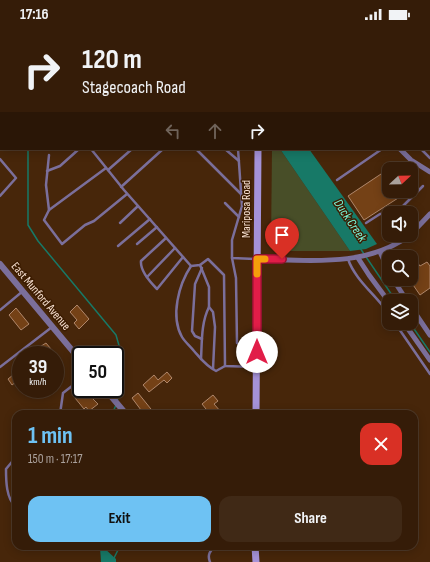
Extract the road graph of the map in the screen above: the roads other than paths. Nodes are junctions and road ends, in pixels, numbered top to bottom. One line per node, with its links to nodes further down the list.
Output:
1 (77, 150): 17 (lane)
2 (92, 150): 16 (lane)
3 (131, 150): 16 (lane)
4 (162, 150): 21 (lane)
5 (197, 150): 23 (lane)
6 (225, 150): 15 (lane)
7 (238, 150): 15 (lane)
8 (258, 150): 47 (main road, Mariposa Road)
9 (381, 150): 19 (lane)
10 (401, 150): 18 (street)
11 (422, 150): 13 (lane)
12 (49, 155): 17 (lane)
13 (430, 158)
14 (0, 159): 24 (lane)
15 (239, 161): 23 (lane)
16 (107, 169): 21 (lane); 28 (lane)
17 (47, 171): 28 (lane)
18 (430, 172)
19 (337, 180)
20 (422, 186): 27 (lane)
21 (121, 187): 22 (lane)
22 (127, 194): 26 (lane); 28 (lane)
23 (241, 194): 31 (lane)
24 (0, 196)
25 (225, 203): 31 (lane)
26 (138, 206): 32 (lane); 33 (lane)
27 (403, 206)
28 (49, 210)
29 (382, 214): 34 (lane)
30 (430, 215): 36 (street)
31 (238, 217): 45 (lane)
32 (150, 219): 35 (lane); 40 (lane)
33 (120, 223)
34 (366, 223)
35 (156, 227): 37 (lane); 39 (lane)
36 (418, 228)
37 (166, 238): 41 (lane); 52 (lane)
38 (397, 242): 42 (street)
39 (137, 244)
40 (118, 246)
41 (175, 248): 44 (lane); 52 (lane)
42 (380, 252): 43 (street); 46 (street)
43 (382, 256)
44 (183, 257): 50 (lane); 52 (lane)
45 (232, 258): 47 (lane); 64 (lane)
46 (358, 258): 48 (street); 54 (street)
47 (257, 259): 48 (street); 70 (main road, Mariposa Road)
48 (348, 259): 55 (lane)
49 (0, 264): 53 (street, East Munford Avenue)
50 (190, 266): 51 (lane); 66 (lane)
51 (201, 267): 56 (lane); 63 (lane); 68 (lane)
52 (147, 276)
53 (23, 291): 57 (lane); 59 (street, East Munford Avenue)
54 (383, 294)
55 (382, 304)
56 (209, 307): 63 (lane); 71 (lane)
57 (0, 310)
58 (418, 318): 62 (street)
59 (53, 327): 65 (street, East Munford Avenue); 69 (lane)
60 (400, 330): 72 (lane)
61 (409, 330): 67 (street)
62 (430, 336)
63 (202, 339): 66 (lane)
64 (237, 343)
65 (72, 350)
66 (201, 359): 71 (lane)
67 (430, 360)
68 (225, 366): 70 (lane); 71 (lane)
69 (0, 367)
70 (256, 367): 77 (main road, Mariposa Road)
71 (213, 369)
72 (430, 374)
73 (72, 386): 75 (lane)
74 (112, 398): 76 (street)
75 (61, 410)
76 (123, 410)
77 (256, 410)
78 (12, 462): 79 (lane)
79 (12, 503)
80 (211, 550): 82 (lane)
81 (256, 550): 83 (main road)
82 (210, 562)
83 (256, 562)

